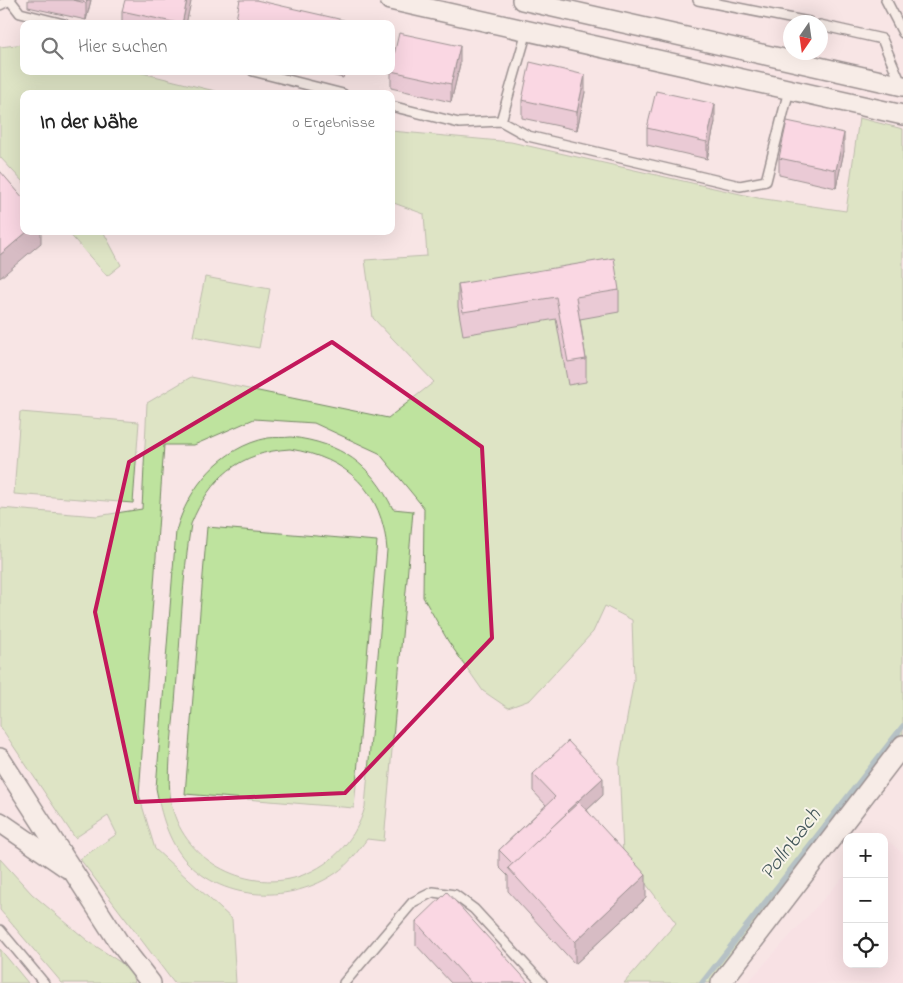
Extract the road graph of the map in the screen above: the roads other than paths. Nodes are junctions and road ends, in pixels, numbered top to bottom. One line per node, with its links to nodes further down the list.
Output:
1 (10, 0): 7 (lane); 9 (lane)
2 (390, 0): 11 (street)
3 (522, 0): 6 (street)
4 (698, 0): 8 (lane)
5 (886, 0): 12 (lane)
6 (549, 3): 14 (street)
7 (0, 5)
8 (783, 17)
9 (48, 20)
10 (828, 27): 14 (lane)
11 (527, 31): 16 (street); 19 (lane)
12 (903, 33)
13 (269, 75): 15 (lane)
14 (903, 86)
15 (327, 90)
16 (789, 90): 18 (street); 19 (lane)
17 (395, 107): 19 (lane)
18 (903, 115)
19 (501, 121)
20 (903, 745): 29 (street)
21 (0, 758): 23 (street)
22 (0, 822): 23 (street)
23 (75, 873): 26 (street)
24 (0, 930): 25 (lane)
25 (44, 983)
26 (151, 983)
27 (344, 983): 28 (lane)
28 (542, 983)
29 (721, 983)

